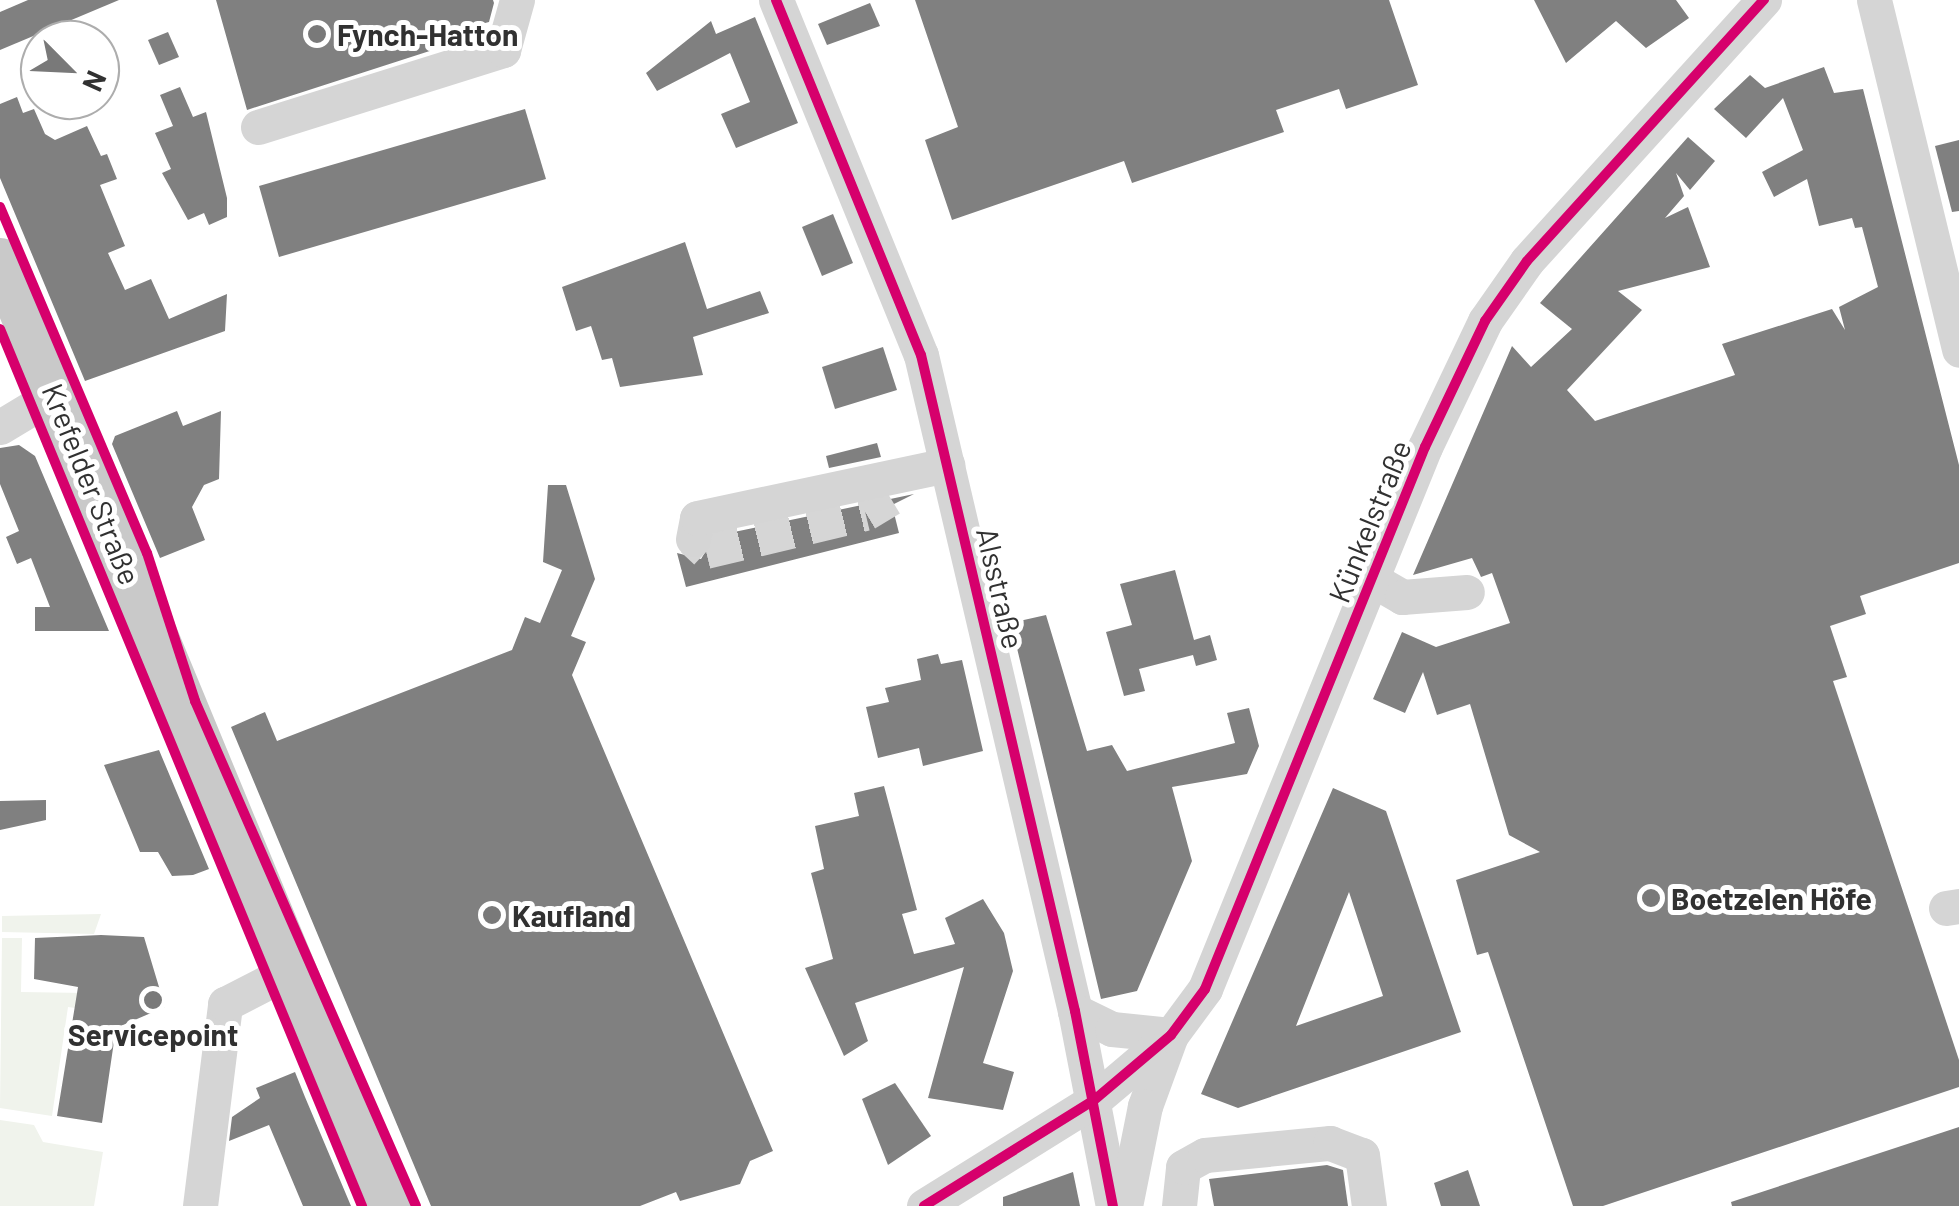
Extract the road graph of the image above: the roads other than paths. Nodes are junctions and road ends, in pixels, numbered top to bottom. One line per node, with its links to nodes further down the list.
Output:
1 (516, 0): 5 (street)
2 (776, 0): 10 (street, Alsstraße)
3 (1764, 0): 13 (street, Künkelstraße)
4 (1874, 0): 7 (street)
5 (258, 127)
6 (0, 260): 8 (main road, Krefelder Straße)
7 (1959, 350)
8 (56, 394): 9 (street); 15 (main road, Krefelder Straße)
9 (0, 427)
10 (949, 474): 11 (street); 12 (street); 16 (street, Alsstraße)
11 (892, 498)
12 (693, 540)
13 (1373, 580): 14 (street); 17 (street, Künkelstraße)
14 (1467, 592)
15 (292, 969): 19 (street); 20 (main road, Krefelder Straße)
16 (1075, 1011): 17 (street); 18 (street, Alsstraße)
17 (1170, 1034): 18 (street, Künkelstraße); 23 (street)
18 (1093, 1101): 21 (street, Künkelstraße); 22 (street, Alsstraße)
19 (200, 1206)
20 (390, 1206)
21 (924, 1206)
22 (1113, 1206)
23 (1124, 1206)
24 (1179, 1206): 25 (street)
25 (1369, 1206)

